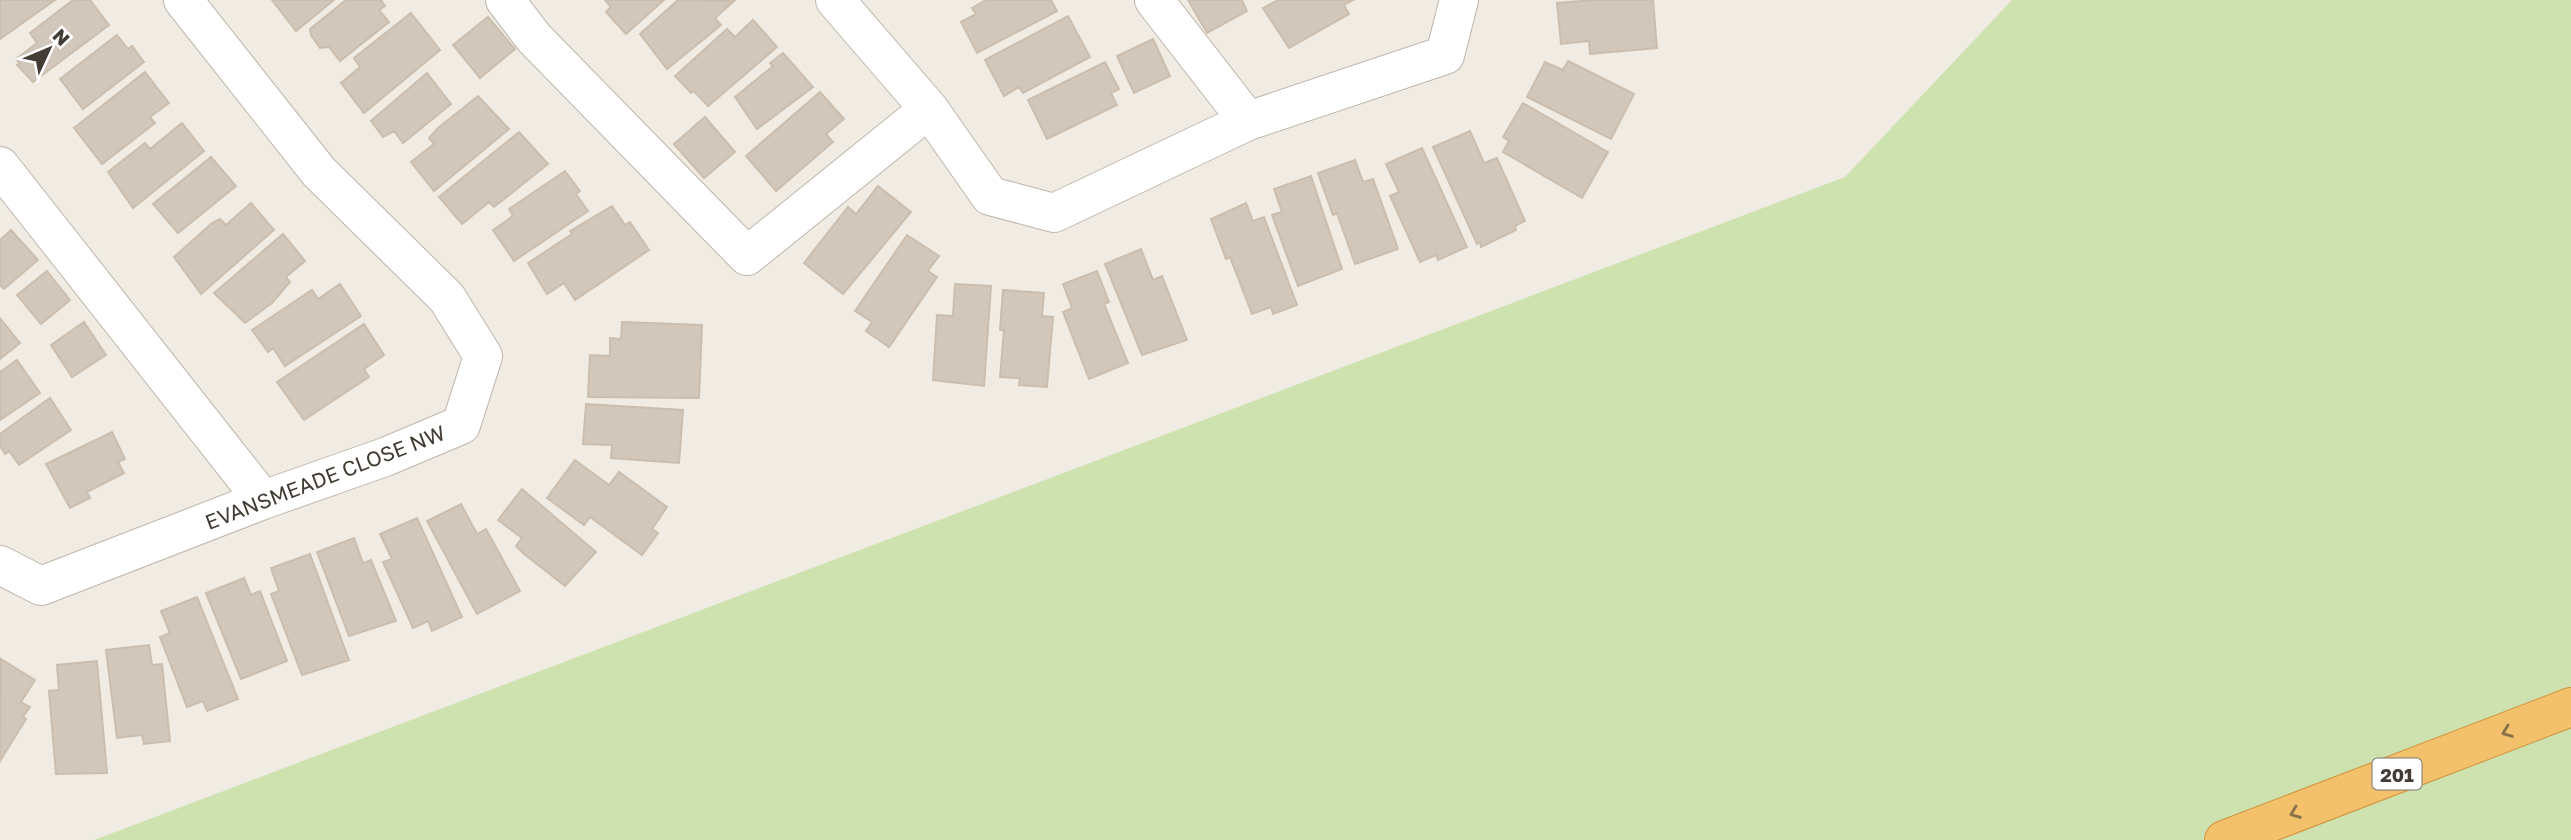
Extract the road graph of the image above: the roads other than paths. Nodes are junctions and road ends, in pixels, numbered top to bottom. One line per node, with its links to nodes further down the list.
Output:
1 (183, 0): 9 (street, EVANSMEADE CLOSE NW)
2 (505, 0): 6 (street)
3 (835, 0): 6 (street)
4 (1154, 0): 7 (street)
5 (1459, 0): 7 (street)
6 (929, 109): 7 (street)
7 (1248, 121)
8 (0, 166): 9 (street)
9 (263, 500): 10 (street, EVANSMEADE CLOSE NW)
10 (0, 565)
11 (2571, 707): 12 (highway, 201, one-way to 12)
12 (2224, 840)

